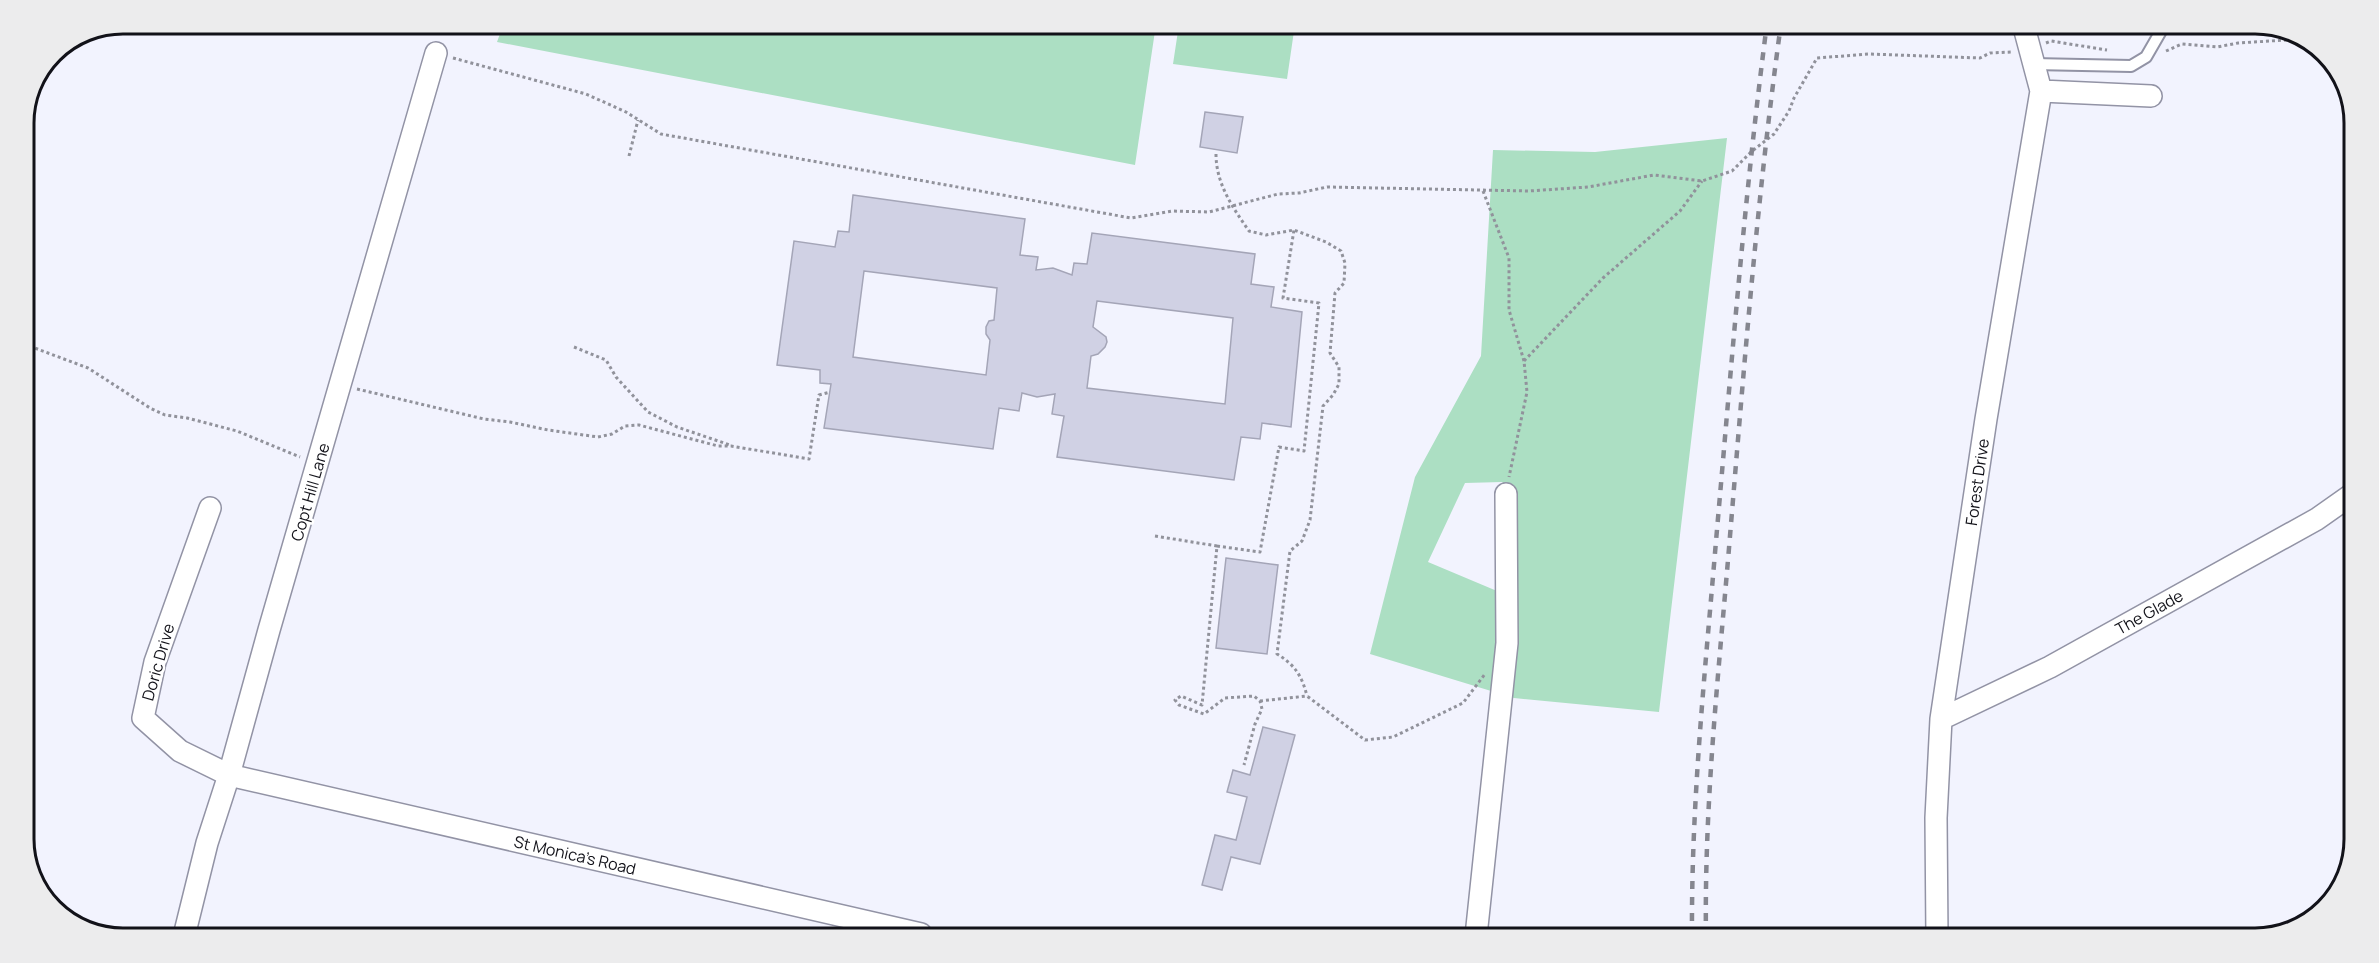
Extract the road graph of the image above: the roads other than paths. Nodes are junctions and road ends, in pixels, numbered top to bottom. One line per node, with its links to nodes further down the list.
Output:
1 (2160, 34): 2 (lane)
2 (2029, 49): 4 (street, Forest Drive)
3 (436, 53): 10 (street, Copt Hill Lane)
4 (2041, 92): 5 (street); 9 (street, Forest Drive)
5 (2151, 96)
6 (1506, 494): 13 (street)
7 (2344, 500): 9 (street, The Glade)
8 (210, 508): 10 (street, Doric Drive)
9 (1941, 719): 14 (street, Forest Drive)
10 (230, 775): 11 (street, Copt Hill Lane); 12 (street, St Monica's Road)
11 (186, 928)
12 (895, 928)
13 (1477, 928)
14 (1937, 928)

